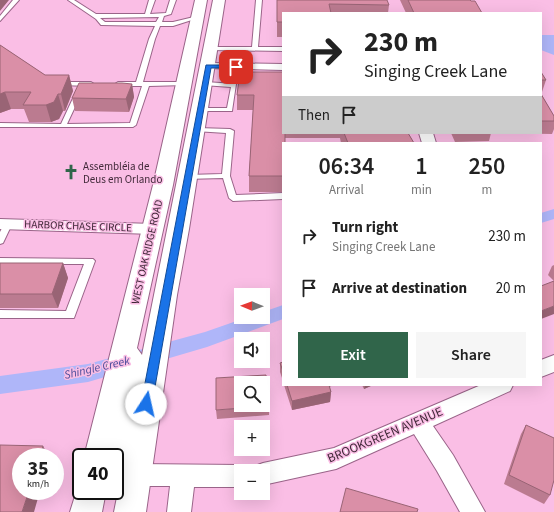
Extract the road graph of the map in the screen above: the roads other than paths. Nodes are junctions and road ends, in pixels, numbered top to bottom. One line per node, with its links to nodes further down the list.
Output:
1 (16, 0): 10 (lane)
2 (71, 0): 9 (lane)
3 (219, 0): 16 (street, WEST OAK RIDGE ROAD)
4 (259, 0): 14 (lane)
5 (151, 4): 5 (lane); 7 (lane)
6 (169, 4): 8 (lane)
7 (146, 15): 8 (lane); 9 (lane)
8 (162, 15): 12 (lane)
9 (95, 16): 12 (lane)
10 (0, 19)
11 (194, 19): 13 (lane); 13 (lane); 16 (street); 23 (street, WEST OAK RIDGE ROAD)
12 (159, 24): 13 (lane); 22 (lane)
13 (173, 24)
14 (255, 49): 15 (lane); 16 (lane)
15 (282, 49)
16 (209, 58): 17 (street); 24 (street, WEST OAK RIDGE ROAD)
17 (282, 67)
18 (52, 82): 19 (lane)
19 (83, 84): 20 (lane); 27 (lane)
20 (99, 84)
21 (107, 84): 22 (lane)
22 (143, 84): 23 (lane); 27 (lane)
23 (184, 84): 25 (street); 32 (street, WEST OAK RIDGE ROAD)
24 (205, 84): 25 (street, WEST OAK RIDGE ROAD); 25 (lane)
25 (198, 122): 28 (lane); 29 (street, WEST OAK RIDGE ROAD)
26 (0, 125): 27 (lane)
27 (63, 126)
28 (226, 176): 29 (lane); 30 (lane)
29 (188, 177): 32 (street, WEST OAK RIDGE ROAD)
30 (282, 196)
31 (4, 224): 32 (street, HARBOR CHASE CIRCLE); 33 (lane)
32 (166, 229): 36 (street, WEST OAK RIDGE ROAD); 43 (street, WEST OAK RIDGE ROAD)
33 (0, 241)
34 (0, 261): 35 (lane)
35 (0, 314)
36 (124, 349): 41 (street, WEST OAK RIDGE ROAD); 43 (street)
37 (554, 363): 38 (street)
38 (542, 369)
39 (501, 386): 40 (street, BROOKGREEN AVENUE)
40 (418, 422): 42 (street, BROOKGREEN AVENUE); 50 (street)
41 (101, 446)
42 (270, 472)
43 (136, 475): 44 (street); 48 (street, WEST OAK RIDGE ROAD)
44 (183, 476): 45 (street); 49 (street)
45 (234, 476)
46 (89, 500): 47 (street)
47 (86, 512)
48 (130, 512)
49 (179, 512)
50 (473, 512)

